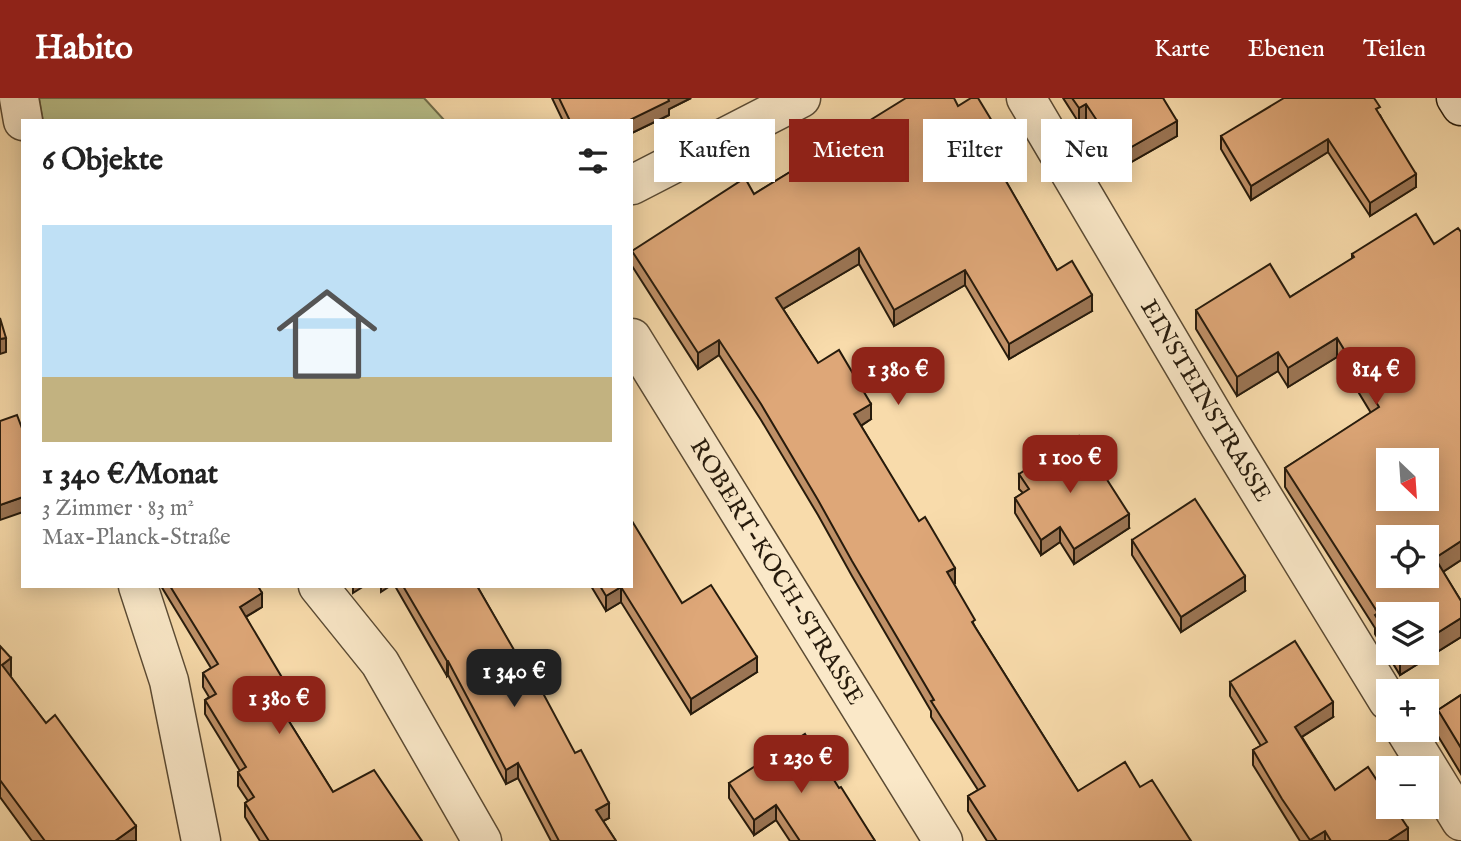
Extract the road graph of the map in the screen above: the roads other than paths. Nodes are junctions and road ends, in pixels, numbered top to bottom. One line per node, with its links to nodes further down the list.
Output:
1 (19, 98): 6 (street)
2 (801, 98): 7 (street)
3 (1026, 98): 11 (street, EINSTEINSTRASSE)
4 (1456, 98): 5 (street)
5 (1461, 106)
6 (23, 119)
7 (633, 184)
8 (633, 340): 16 (street, ROBERT-KOCH-STRASSE)
9 (139, 588): 14 (street)
10 (320, 588): 15 (street)
11 (1376, 681)
12 (1412, 742): 13 (street)
13 (1461, 821)
14 (201, 841)
15 (482, 841)
16 (943, 841)

